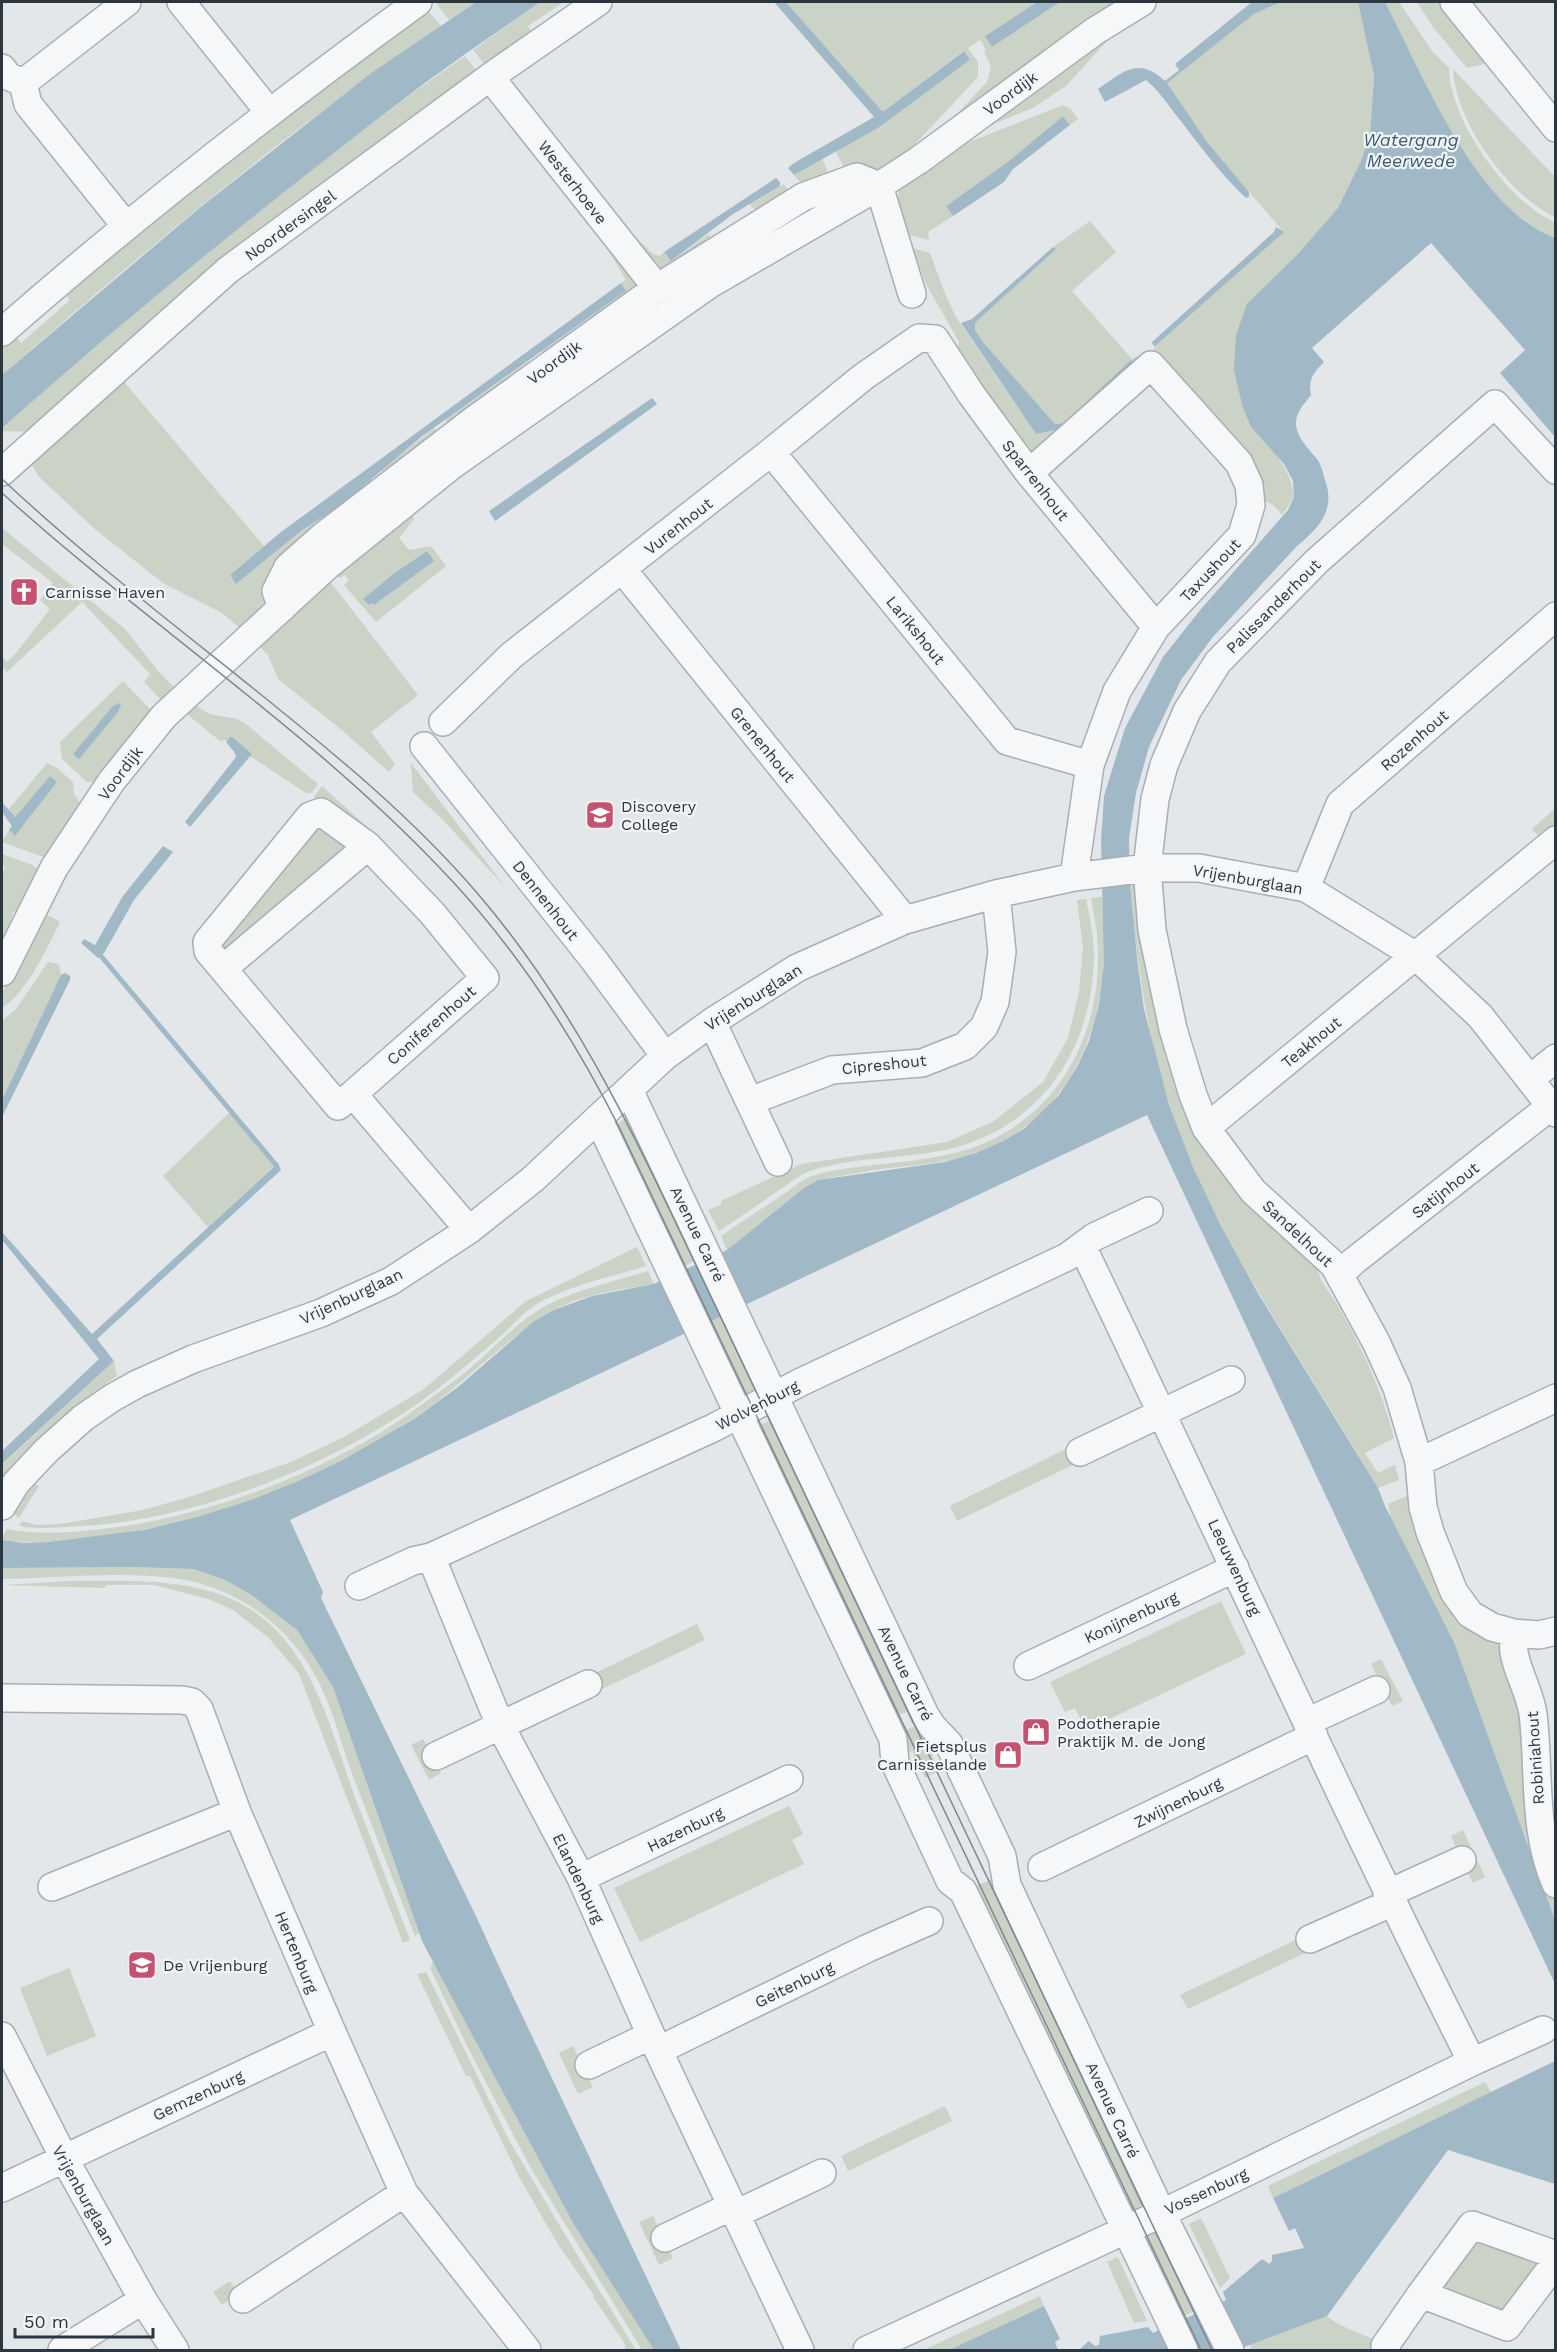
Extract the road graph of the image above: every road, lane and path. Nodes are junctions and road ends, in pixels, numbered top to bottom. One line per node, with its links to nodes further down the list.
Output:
1 (127, 2): 7 (street)
2 (181, 2): 9 (street)
3 (418, 2): 9 (street)
4 (598, 2): 8 (street, Noordersingel)
5 (1142, 2): 11 (street, Voordijk)
6 (1454, 2): 10 (street)
7 (12, 76): 12 (street)
8 (490, 77): 13 (street, Westerhoeve); 18 (street, Noordersingel)
9 (269, 112): 12 (street)
10 (1556, 128)
11 (879, 186): 13 (street, Voordijk); 14 (street); 22 (street, Voordijk)
12 (126, 226): 15 (street)
13 (657, 288): 22 (street, Voordijk)
14 (912, 294)
15 (2, 332)
16 (919, 338): 17 (street, Vurenhout); 20 (street, Sparrenhout)
17 (771, 452): 21 (street, Vurenhout); 27 (street, Larikshout)
18 (3, 468)
19 (1556, 470): 30 (street, Palissanderhout)
20 (1029, 473): 24 (street, Sparrenhout); 24 (street, Taxushout)
21 (622, 569): 25 (street, Vurenhout); 34 (street, Grenenhout)
22 (282, 608): 37 (street, Voordijk)
23 (1556, 616): 32 (street, Rozenhout)
24 (1156, 627): 27 (street, Taxushout)
25 (444, 722)
26 (424, 746): 39 (street, Dennenhout)
27 (1090, 765): 31 (street, Taxushout)
28 (1556, 840): 35 (street, Teakhout)
29 (368, 846): 36 (street); 36 (street, Coniferenhout); 43 (street, Coniferenhout)
30 (1139, 868): 31 (street, Vrijenburglaan); 32 (street, Vrijenburglaan); 47 (street, Sandelhout)
31 (1087, 875): 33 (street, Vrijenburglaan)
32 (1306, 888): 35 (street, Vrijenburglaan)
33 (996, 894): 34 (street, Vrijenburglaan); 44 (street, Cipreshout)
34 (905, 920): 38 (street, Vrijenburglaan)
35 (1416, 956): 41 (street, Vrijenburglaan); 47 (street, Teakhout)
36 (224, 968): 43 (street, Coniferenhout)
37 (2, 972)
38 (712, 1022): 39 (street, Vrijenburglaan); 44 (street)
39 (665, 1056): 42 (street, Vrijenburglaan)
40 (1556, 1058): 41 (street)
41 (1530, 1079): 45 (street, Vrijenburglaan)
42 (629, 1090): 46 (street, Vrijenburglaan); 54 (street, Avenue Carré)
43 (353, 1094): 50 (street)
44 (750, 1101): 48 (street)
45 (1553, 1110): 52 (street, Satijnhout)
46 (598, 1118): 50 (street, Vrijenburglaan); 57 (street)
47 (1206, 1128): 52 (street, Sandelhout)
48 (778, 1162)
49 (1149, 1211): 51 (street, Wolvenburg)
50 (469, 1230): 60 (street, Vrijenburglaan)
51 (1082, 1246): 54 (street, Wolvenburg); 56 (street, Leeuwenburg)
52 (1340, 1274): 59 (street, Sandelhout)
53 (1231, 1380): 56 (street)
54 (776, 1396): 57 (street, Wolvenburg); 95 (street, Avenue Carré)
55 (1556, 1398): 59 (street)
56 (1162, 1413): 58 (street); 62 (street, Leeuwenburg)
57 (740, 1414): 61 (street, Wolvenburg); 96 (street)
58 (1080, 1452)
59 (1419, 1462): 65 (street, Sandelhout)
60 (2, 1506)
61 (431, 1557): 63 (street, Wolvenburg); 70 (street, Elandenburg)
62 (1235, 1568): 66 (street, Konijnenburg); 71 (street, Leeuwenburg)
63 (359, 1587)
64 (1556, 1630): 65 (street, Sandelhout)
65 (1514, 1633): 74 (street, Robiniahout)
66 (1028, 1666)
67 (588, 1684): 70 (street)
68 (1376, 1690): 71 (street)
69 (2, 1698): 75 (street, Hertenburg)
70 (500, 1725): 72 (street); 78 (street, Elandenburg)
71 (1310, 1729): 77 (street, Zwijnenburg); 81 (street, Leeuwenburg)
72 (436, 1756)
73 (789, 1779): 78 (street, Hazenburg)
74 (1547, 1809): 79 (street, Robiniahout)
75 (237, 1812): 80 (street); 85 (street, Hertenburg)
76 (1462, 1860): 81 (street)
77 (1042, 1867)
78 (581, 1878): 87 (street, Elandenburg)
79 (1556, 1884)
80 (52, 1887)
81 (1389, 1899): 83 (street); 88 (street, Leeuwenburg)
82 (929, 1921): 87 (street, Geitenburg)
83 (1310, 1939)
84 (1543, 2030): 88 (street, Vossenburg)
85 (332, 2032): 90 (street, Gemzenburg); 93 (street, Hertenburg)
86 (2, 2036): 90 (street, Vrijenburglaan)
87 (655, 2042): 89 (street); 94 (street, Elandenburg)
88 (1472, 2062): 95 (street, Vossenburg)
89 (589, 2065)
90 (64, 2158): 92 (street, Gemzenburg); 102 (street, Vrijenburglaan)
91 (822, 2173): 94 (street)
92 (2, 2188)
93 (404, 2193): 101 (street); 104 (street, Hertenburg)
94 (734, 2210): 97 (street); 107 (street, Elandenburg)
95 (1161, 2212): 96 (street, Vossenburg); 110 (street, Avenue Carré)
96 (1126, 2228): 108 (street, Vossenburg); 109 (street)
97 (665, 2238)
98 (1556, 2255): 100 (street)
99 (1556, 2262): 100 (street)
100 (1421, 2294): 103 (street)
101 (243, 2299)
102 (142, 2300): 105 (street); 106 (street, Vrijenburglaan)
103 (1385, 2346)
104 (515, 2347)
105 (62, 2350)
106 (175, 2350)
107 (800, 2350)
108 (867, 2350)
109 (1184, 2350)
110 (1230, 2350)

